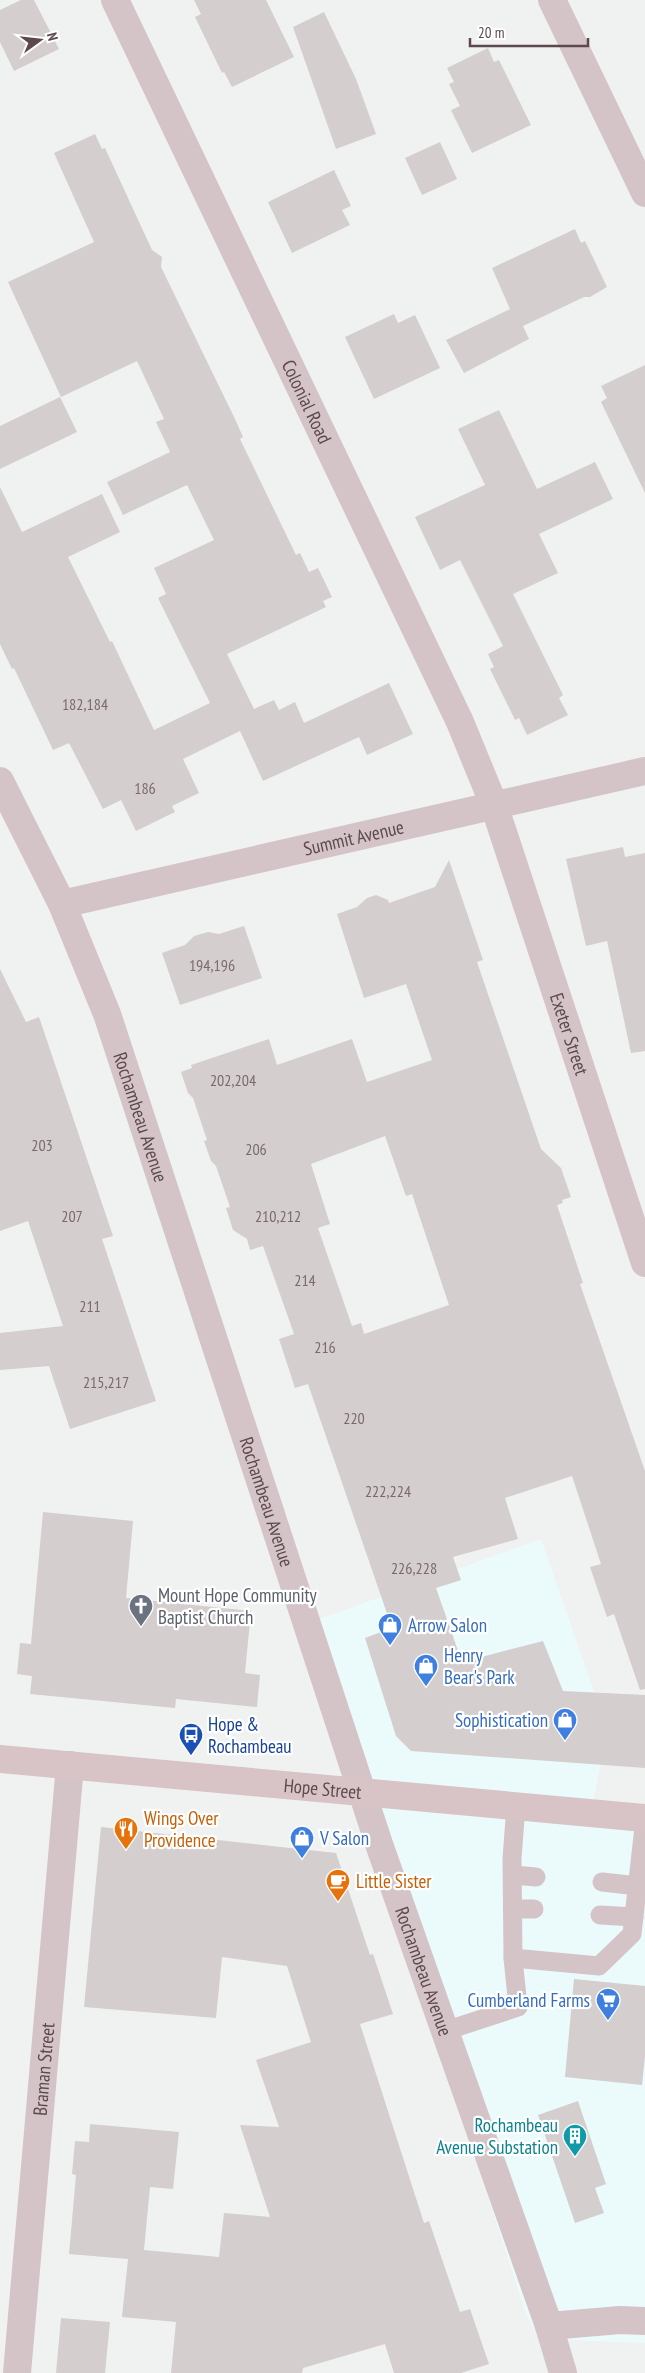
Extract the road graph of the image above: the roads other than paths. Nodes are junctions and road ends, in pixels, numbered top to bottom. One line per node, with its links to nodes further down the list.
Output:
1 (115, 0): 6 (street, Colonial Road)
2 (552, 0): 3 (street)
3 (645, 193)
4 (645, 771): 6 (street, Summit Avenue)
5 (0, 781): 7 (street, Rochambeau Avenue)
6 (494, 805): 7 (street, Summit Avenue); 8 (street, Exeter Street)
7 (62, 904): 11 (street, Rochambeau Avenue)
8 (645, 1263)
9 (0, 1759): 10 (main road, Hope Street)
10 (70, 1765): 11 (main road, Hope Street); 26 (street, Braman Street)
11 (363, 1790): 12 (main road, Hope Street); 23 (street, Rochambeau Avenue)
12 (516, 1805): 13 (main road, Hope Street); 14 (lane)
13 (645, 1818): 17 (lane)
14 (513, 1875): 15 (lane); 18 (lane)
15 (536, 1877)
16 (602, 1882): 17 (lane)
17 (638, 1886): 21 (lane)
18 (513, 1908): 19 (lane); 22 (lane)
19 (534, 1909)
20 (600, 1914): 21 (lane)
21 (634, 1917): 22 (lane)
22 (513, 1958): 23 (lane)
23 (445, 2032): 25 (street, Rochambeau Avenue)
24 (645, 2321): 25 (street)
25 (549, 2326): 27 (street, Rochambeau Avenue)
26 (17, 2373)
27 (563, 2373)

